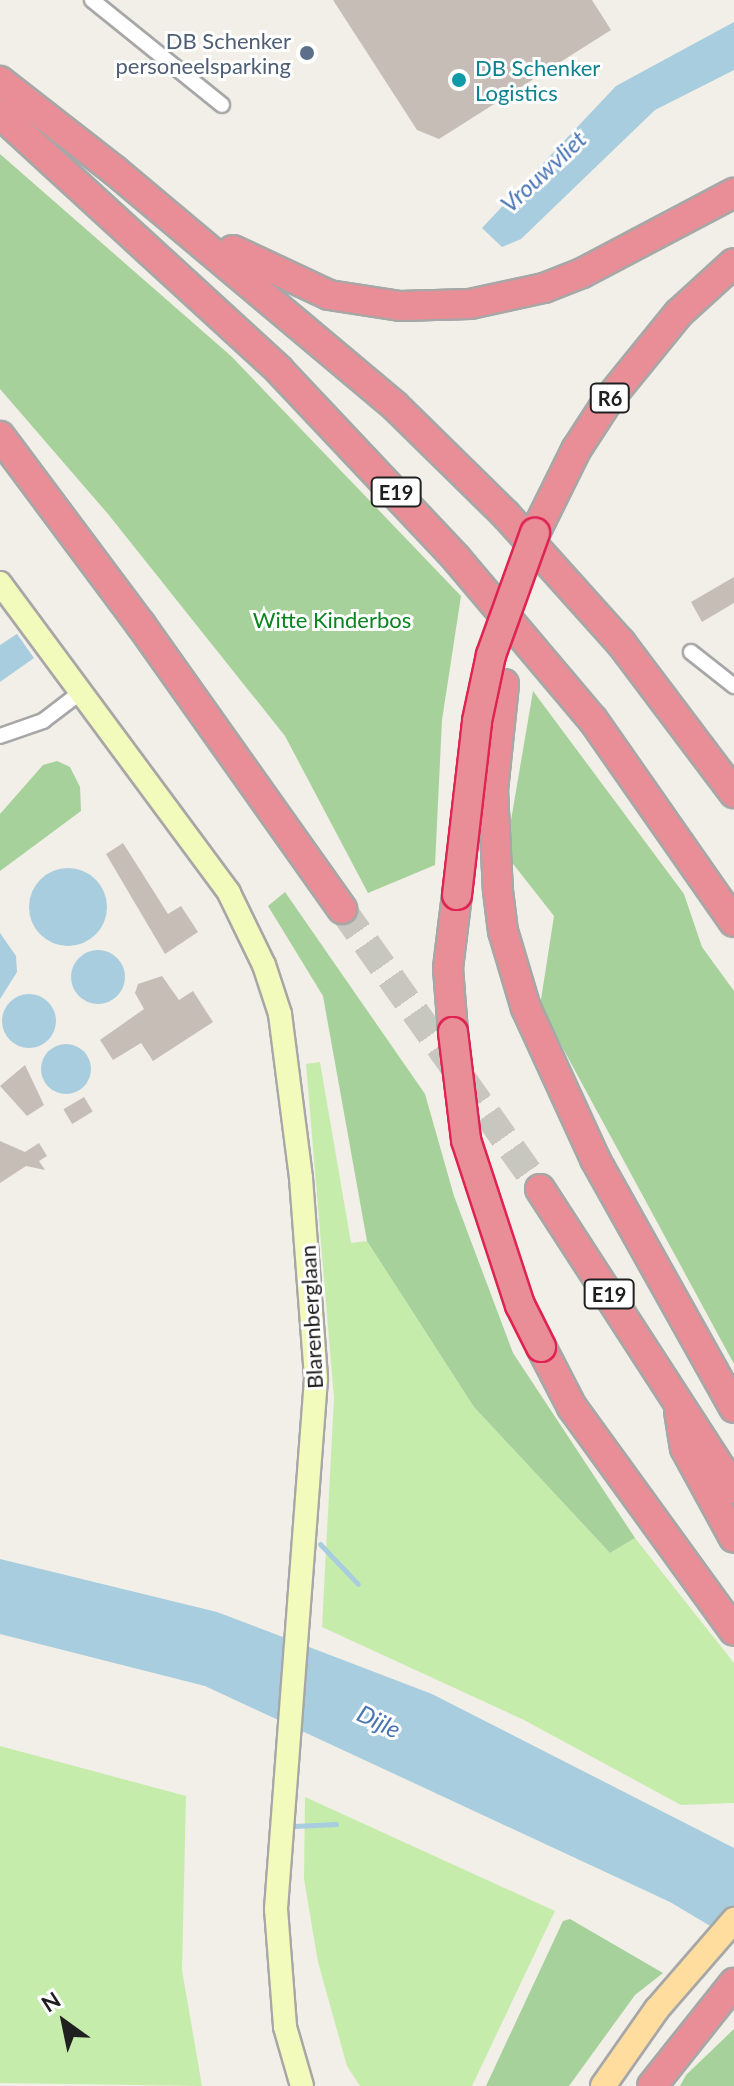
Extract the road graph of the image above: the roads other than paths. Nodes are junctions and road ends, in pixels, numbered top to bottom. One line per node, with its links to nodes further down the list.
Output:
1 (92, 0): 4 (street)
2 (0, 67): 6 (highway)
3 (0, 81): 15 (highway)
4 (222, 105)
5 (0, 114): 17 (highway, E19)
6 (734, 193)
7 (734, 263): 9 (highway, R6)
8 (0, 436): 16 (highway)
9 (535, 533): 20 (highway, bridge); 23 (highway, bridge)
10 (0, 583): 13 (street, Blarenberglaan)
11 (691, 652): 12 (street)
12 (734, 686)
13 (81, 692): 14 (street); 26 (street, Blarenberglaan)
14 (0, 736)
15 (734, 793)
16 (342, 909)
17 (734, 922)
18 (540, 1189): 19 (highway, E19)
19 (677, 1399): 21 (highway, E19); 22 (highway)
20 (734, 1408)
21 (734, 1489)
22 (734, 1538)
23 (734, 1631)
24 (734, 1920): 29 (main road)
25 (734, 1983): 30 (highway)
26 (285, 2000): 27 (street, Blarenberglaan); 28 (street, Blarenberglaan)
27 (302, 2086)
28 (315, 2086)
29 (603, 2086)
30 (652, 2086)

